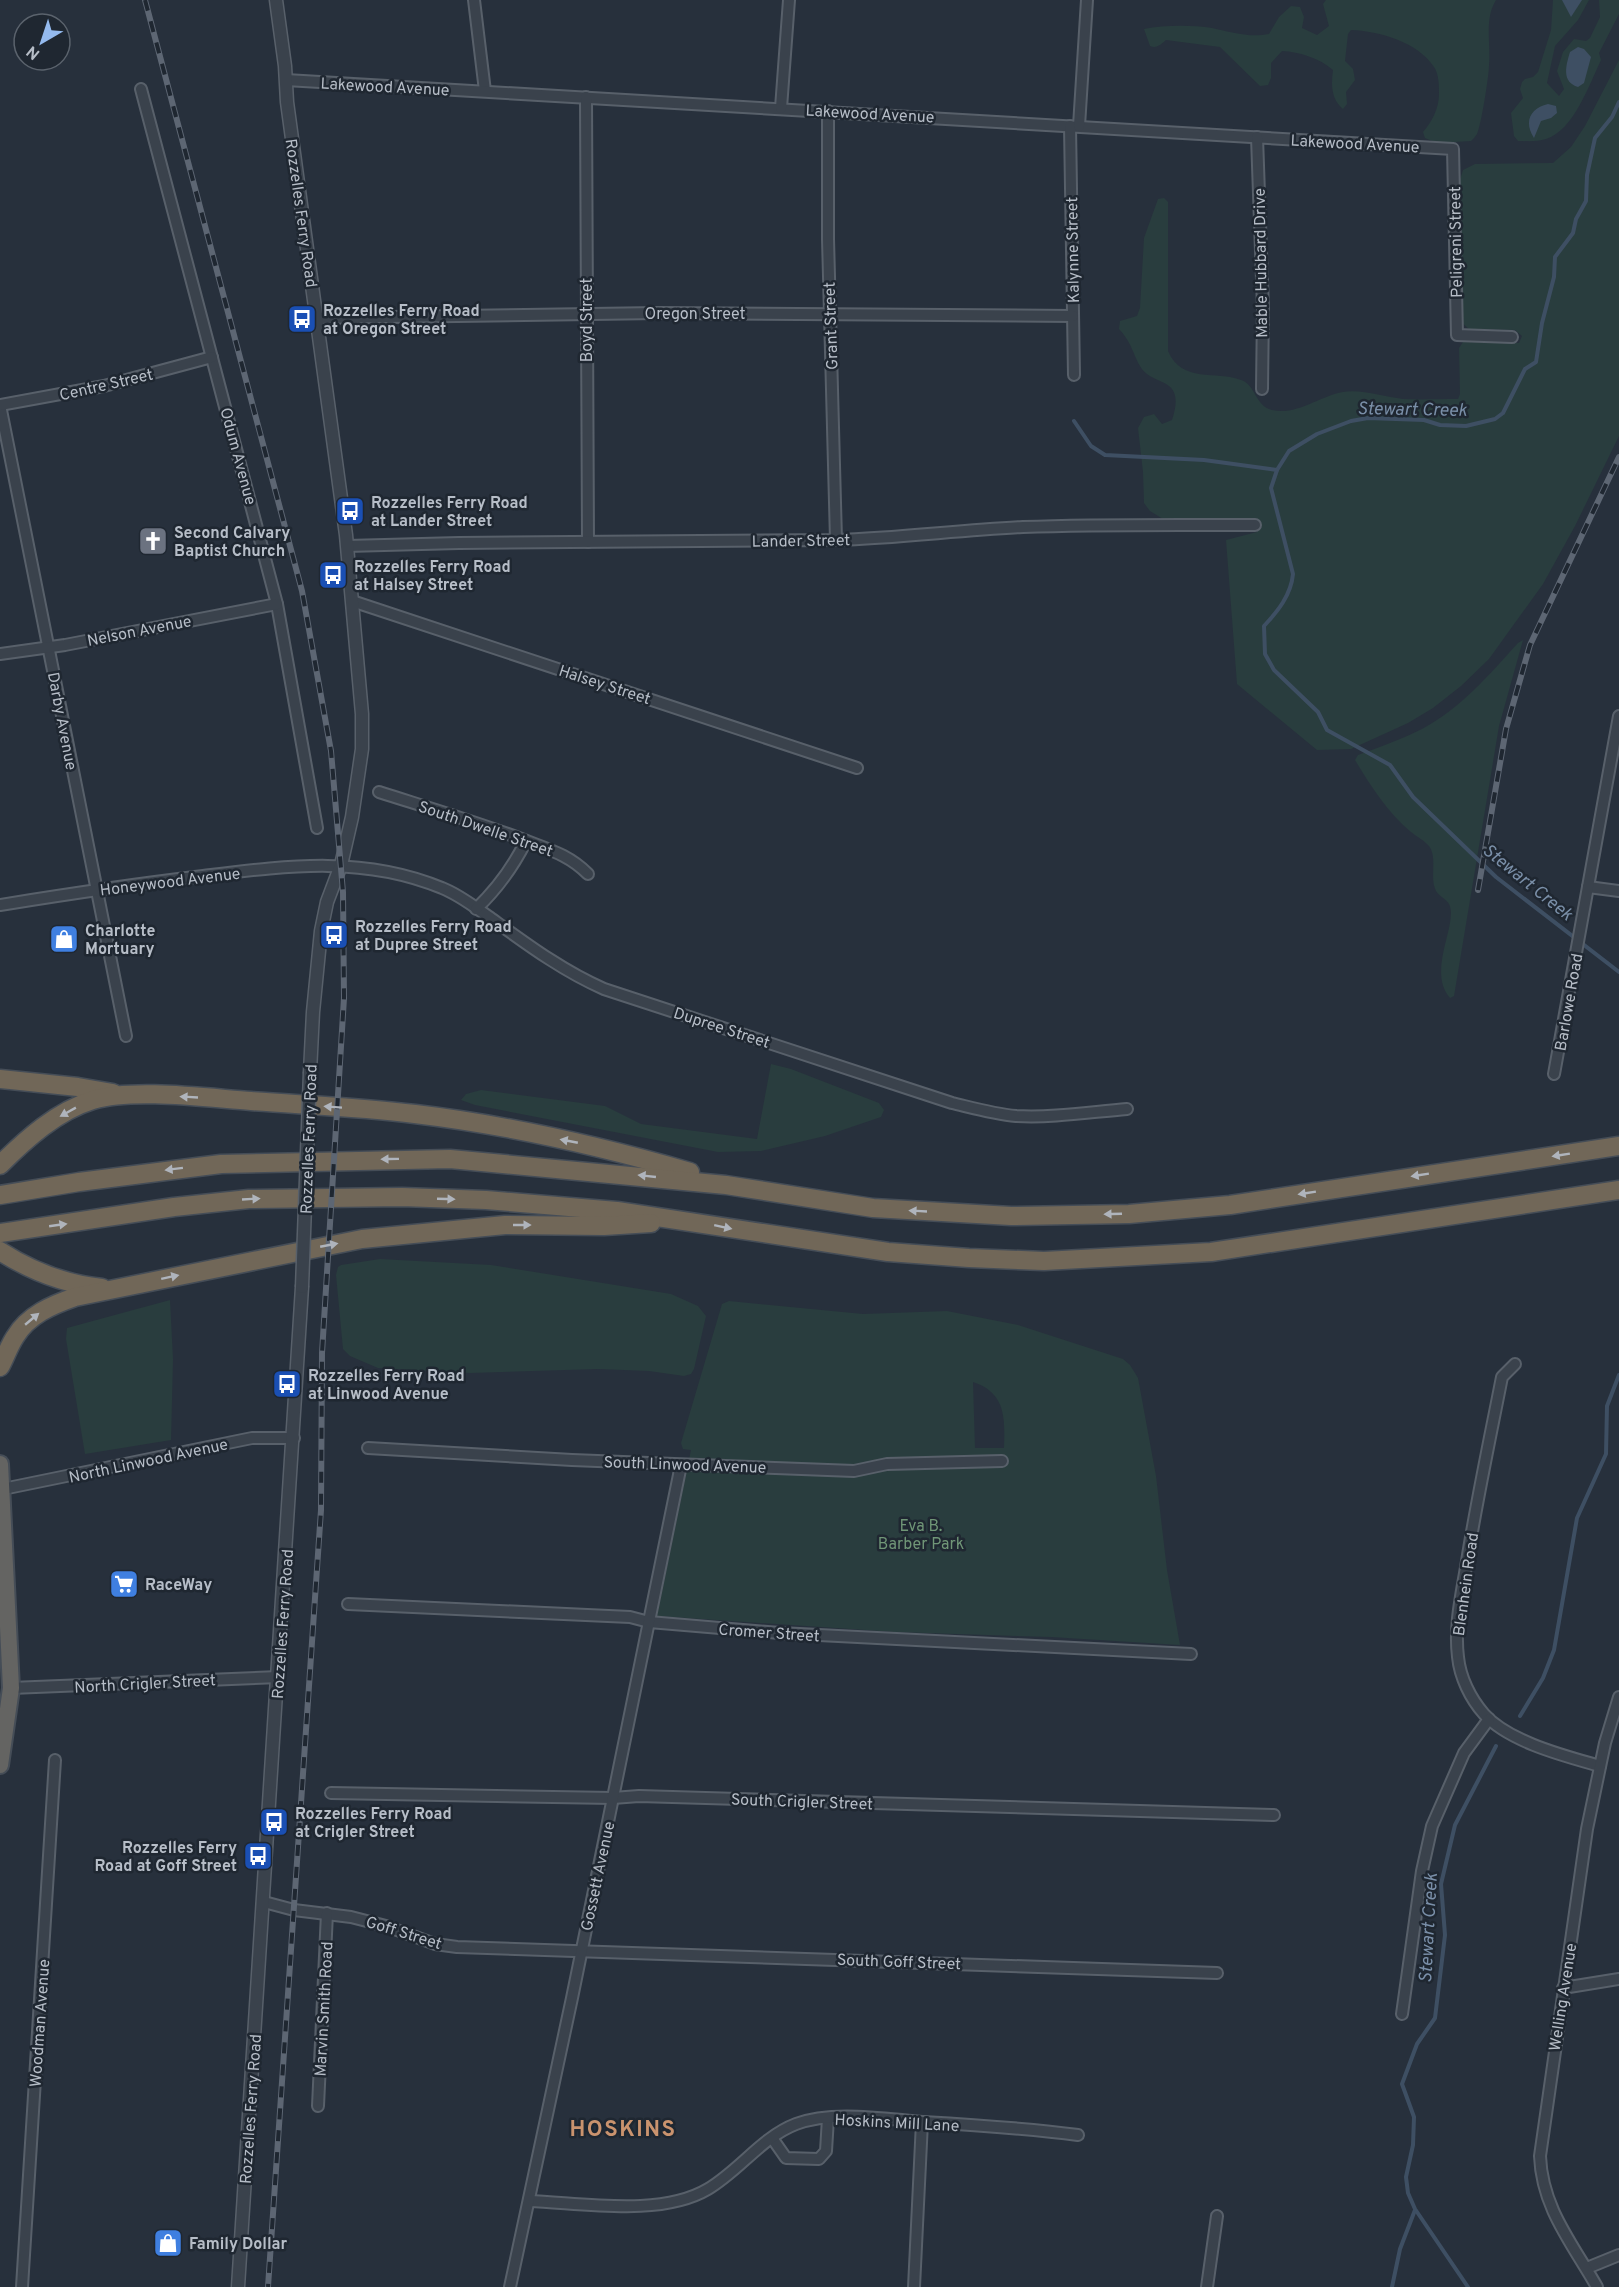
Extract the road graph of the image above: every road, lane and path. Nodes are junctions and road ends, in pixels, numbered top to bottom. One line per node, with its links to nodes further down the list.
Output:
1 (276, 0): 5 (street, Rozzelles Ferry Road)
2 (474, 0): 7 (street)
3 (789, 0): 9 (street)
4 (1087, 0): 11 (street, Kalynne Street)
5 (286, 80): 7 (street, Lakewood Avenue); 17 (street, Rozzelles Ferry Road)
6 (141, 89): 19 (street, Odum Avenue)
7 (485, 92): 8 (street, Lakewood Avenue)
8 (586, 97): 9 (street, Lakewood Avenue); 14 (street, Boyd Street)
9 (781, 108): 10 (street, Lakewood Avenue)
10 (828, 111): 11 (street, Lakewood Avenue); 15 (street, Grant Street)
11 (1074, 126): 12 (street, Lakewood Avenue); 16 (street, Kalynne Street)
12 (1257, 137): 13 (street, Lakewood Avenue); 21 (street, Mable Hubbard Drive)
13 (1454, 149): 18 (street, Peligreni Street)
14 (586, 314): 15 (street, Oregon Street); 17 (street, Oregon Street); 25 (street, Boyd Street)
15 (830, 314): 16 (street, Oregon Street); 24 (street, Grant Street)
16 (1073, 316): 20 (street, Kalynne Street)
17 (316, 318): 26 (street, Rozzelles Ferry Road)
18 (1512, 337)
19 (212, 357): 22 (street, Centre Street); 28 (street, Odum Avenue)
20 (1074, 375)
21 (1262, 389)
22 (0, 405): 29 (street, Darby Avenue)
23 (1255, 525): 24 (street, Lander Street)
24 (836, 540): 25 (street, Lander Street)
25 (588, 542): 26 (street, Lander Street)
26 (346, 546): 27 (street, Rozzelles Ferry Road)
27 (352, 601): 32 (street, Halsey Street); 36 (street, Rozzelles Ferry Road)
28 (276, 604): 29 (street, Nelson Avenue); 34 (street, Odum Avenue)
29 (49, 647): 30 (street, Nelson Avenue); 39 (street, Darby Avenue)
30 (0, 654)
31 (1619, 716): 38 (street, Barlowe Road)
32 (857, 768)
33 (379, 792): 35 (street, South Dwelle Street)
34 (317, 828)
35 (526, 841): 37 (street, South Dwelle Street); 42 (street)
36 (341, 865): 39 (street, Honeywood Avenue); 42 (street, Dupree Street); 59 (street, Rozzelles Ferry Road, bridge)
37 (588, 874)
38 (1588, 887): 40 (street); 44 (street, Barlowe Road)
39 (96, 890): 41 (street, Honeywood Avenue); 43 (street, Darby Avenue)
40 (1619, 891)
41 (0, 905)
42 (476, 909): 47 (street, Dupree Street)
43 (126, 1036)
44 (1554, 1074)
45 (0, 1079): 46 (highway)
46 (123, 1095): 49 (highway, one-way to 49); 50 (highway, one-way to 46)
47 (1127, 1109)
48 (1619, 1146): 50 (highway, one-way to 50)
49 (0, 1165)
50 (726, 1185): 52 (highway, one-way to 52)
51 (1619, 1192): 53 (highway, one-way to 51)
52 (0, 1195)
53 (689, 1220): 54 (highway, one-way to 53); 56 (highway, one-way to 53)
54 (0, 1233)
55 (4, 1254): 56 (highway)
56 (112, 1289): 58 (highway, one-way to 56)
57 (1515, 1364): 71 (street, Blenhein Road)
58 (0, 1368)
59 (294, 1438): 64 (street, North Linwood Avenue); 68 (street, Rozzelles Ferry Road)
60 (368, 1448): 63 (street, South Linwood Avenue)
61 (1002, 1461): 63 (street, South Linwood Avenue)
62 (0, 1464): 64 (highway)
63 (681, 1465): 66 (street, Gossett Avenue)
64 (3, 1489): 69 (highway)
65 (348, 1604): 66 (street, Cromer Street)
66 (649, 1622): 67 (street, Cromer Street); 76 (street, Gossett Avenue)
67 (1191, 1654)
68 (279, 1677): 69 (street, North Crigler Street); 78 (street, Rozzelles Ferry Road)
69 (11, 1688): 73 (highway)
70 (1619, 1697): 74 (street, Welling Avenue)
71 (1489, 1719): 74 (street, Blenhein Road); 84 (street)
72 (55, 1760): 94 (street, Woodman Avenue)
73 (0, 1765)
74 (1600, 1766): 83 (street, Welling Avenue)
75 (331, 1793): 76 (street, South Crigler Street)
76 (613, 1798): 77 (street, South Crigler Street); 80 (street, Gossett Avenue)
77 (1274, 1815)
78 (264, 1902): 79 (street, Goff Street); 95 (street, Rozzelles Ferry Road)
79 (327, 1913): 80 (street, Goff Street); 85 (street, Marvin Smith Road)
80 (581, 1951): 81 (street, South Goff Street); 90 (street, Gossett Avenue)
81 (1217, 1973)
82 (1619, 1979): 83 (street)
83 (1563, 1988): 93 (street, Welling Avenue)
84 (1402, 2014)
85 (318, 2106)
86 (828, 2118): 87 (street, Hoskins Mill Lane); 89 (street, Hoskins Mill Lane); 89 (street)
87 (922, 2122): 88 (street, Hoskins Mill Lane); 97 (street)
88 (1078, 2135)
89 (772, 2138): 90 (street, Hoskins Mill Lane)
90 (529, 2201): 96 (street, Gossett Avenue)
91 (1216, 2216): 98 (street)
92 (1619, 2255): 93 (street)
93 (1587, 2268): 99 (street, Welling Avenue)
94 (22, 2287)
95 (238, 2287)
96 (510, 2287)
97 (914, 2287)
98 (1207, 2287)
99 (1597, 2287)

